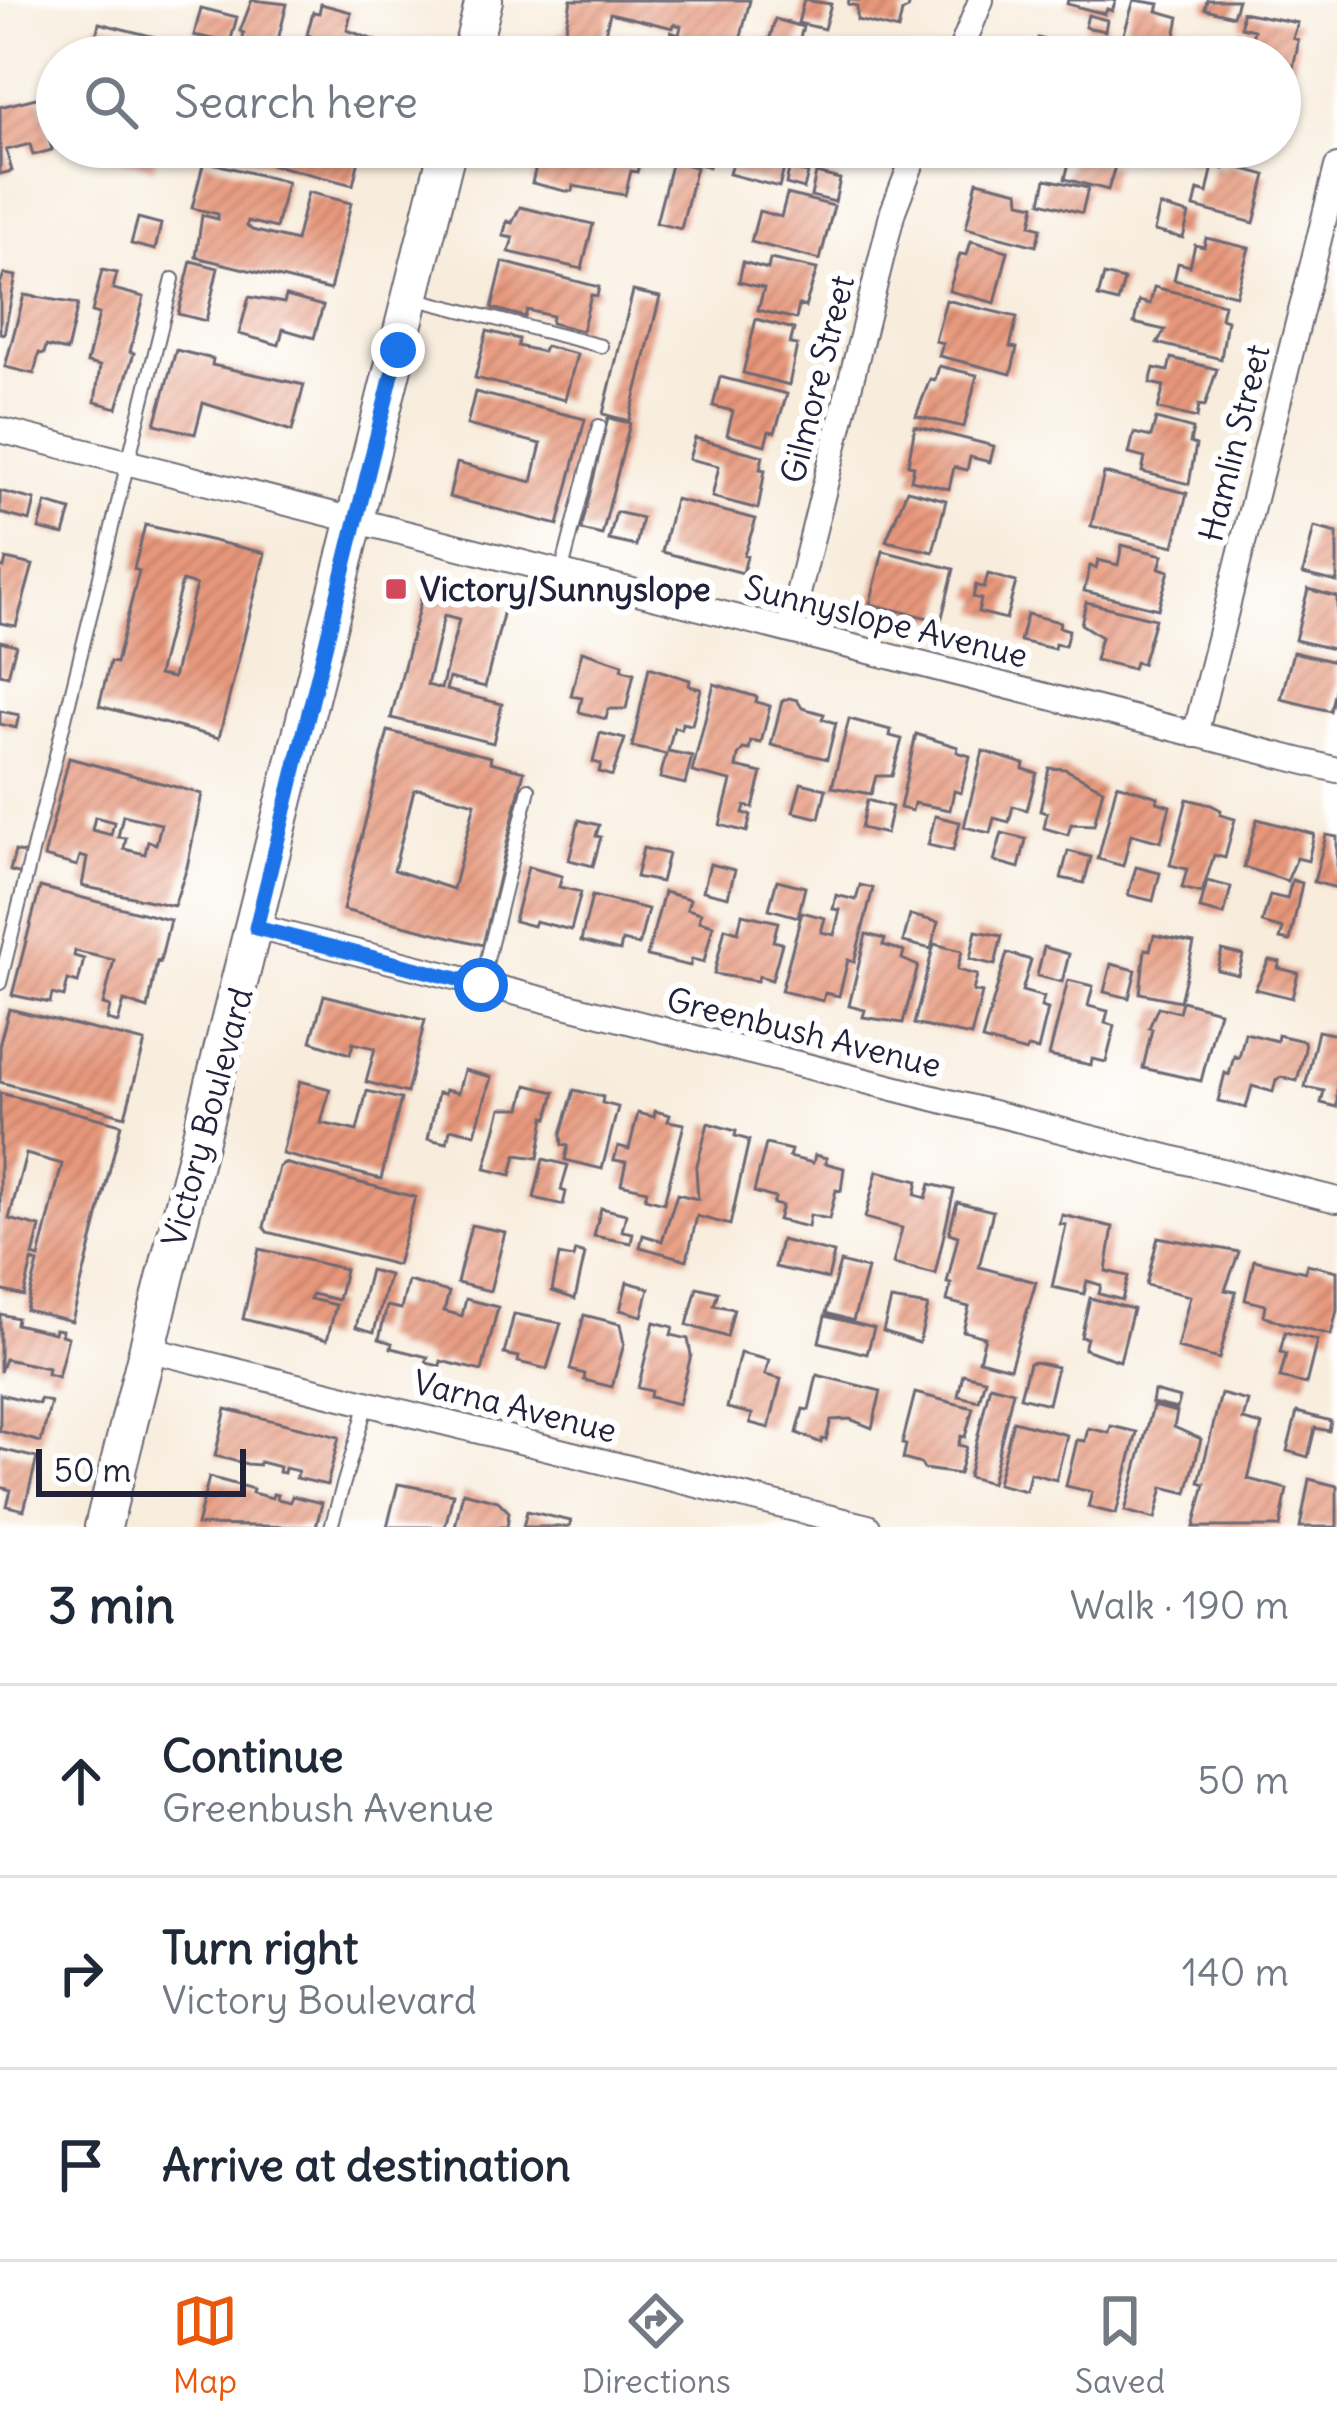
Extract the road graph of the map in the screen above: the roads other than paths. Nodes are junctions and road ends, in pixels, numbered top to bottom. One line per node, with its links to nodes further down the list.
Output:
1 (484, 0): 3 (main road)
2 (981, 0): 4 (street)
3 (475, 36)
4 (966, 36)
5 (1337, 167): 17 (street, Hamlin Street)
6 (443, 168): 9 (main road, Victory Boulevard)
7 (910, 168): 16 (street, Gilmore Street)
8 (173, 279): 13 (lane)
9 (411, 297): 10 (lane); 14 (main road, Victory Boulevard)
10 (601, 346)
11 (598, 426): 15 (lane)
12 (0, 430): 13 (street, Sunnyslope Avenue)
13 (127, 463): 14 (street, Sunnyslope Avenue); 21 (lane)
14 (357, 519): 15 (street, Sunnyslope Avenue); 20 (main road, Victory Boulevard)
15 (562, 570): 16 (street, Sunnyslope Avenue)
16 (789, 630): 17 (street, Sunnyslope Avenue)
17 (1196, 735): 18 (street, Sunnyslope Avenue)
18 (1337, 770)
19 (529, 789): 22 (lane)
20 (256, 928): 22 (street, Greenbush Avenue); 24 (main road, Victory Boulevard)
21 (0, 983)
22 (481, 985): 23 (street, Greenbush Avenue)
23 (1337, 1200)
24 (147, 1349): 25 (street, Varna Avenue); 26 (main road, Victory Boulevard)
25 (367, 1403): 27 (lane); 28 (street, Varna Avenue)
26 (103, 1527)
27 (331, 1527)
28 (868, 1527)

